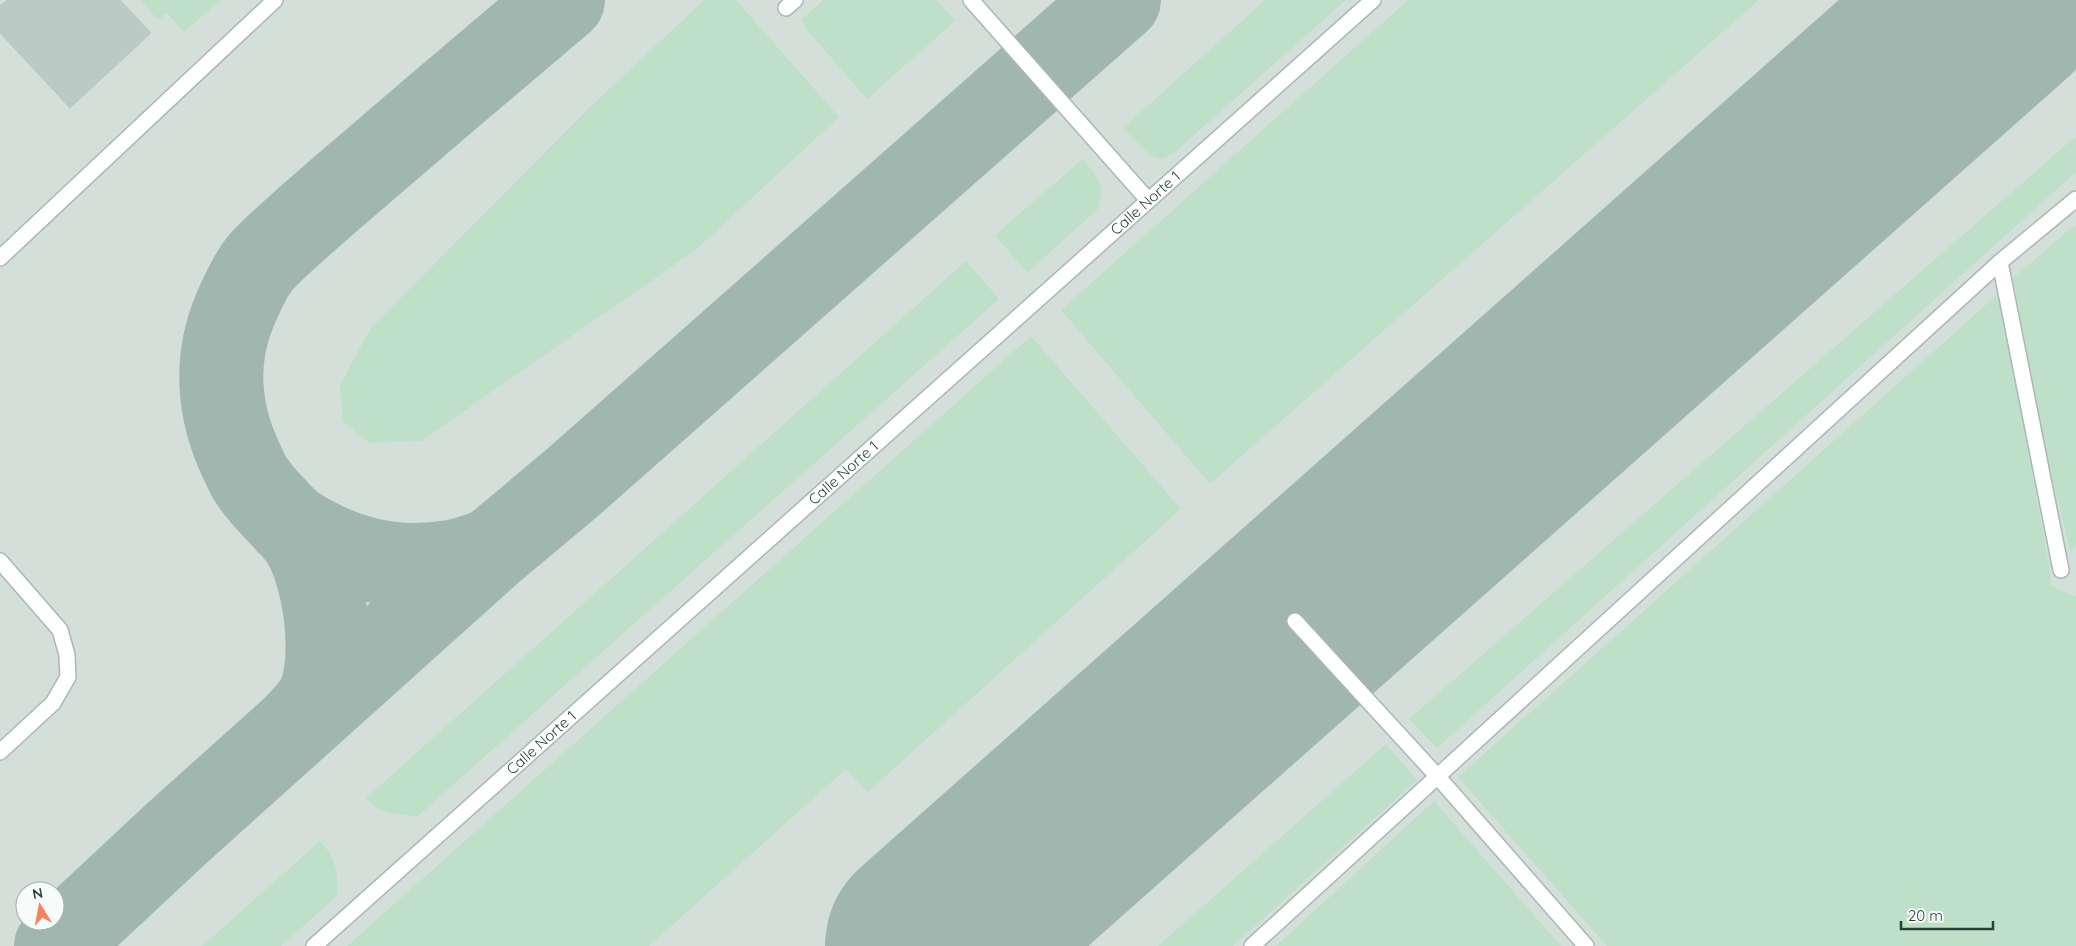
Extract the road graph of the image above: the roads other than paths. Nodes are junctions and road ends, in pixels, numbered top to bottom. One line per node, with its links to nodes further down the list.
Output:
1 (276, 0): 6 (lane)
2 (971, 0): 5 (lane)
3 (1373, 0): 5 (lane, Calle Norte 1)
4 (2076, 199): 7 (lane)
5 (1148, 200): 13 (lane, Calle Norte 1)
6 (0, 258)
7 (2000, 262): 9 (lane); 12 (lane)
8 (0, 561): 11 (lane)
9 (2061, 570)
10 (1295, 621): 12 (lane)
11 (0, 752)
12 (1438, 777): 14 (lane); 15 (lane)
13 (314, 946)
14 (1252, 946)
15 (1586, 946)

